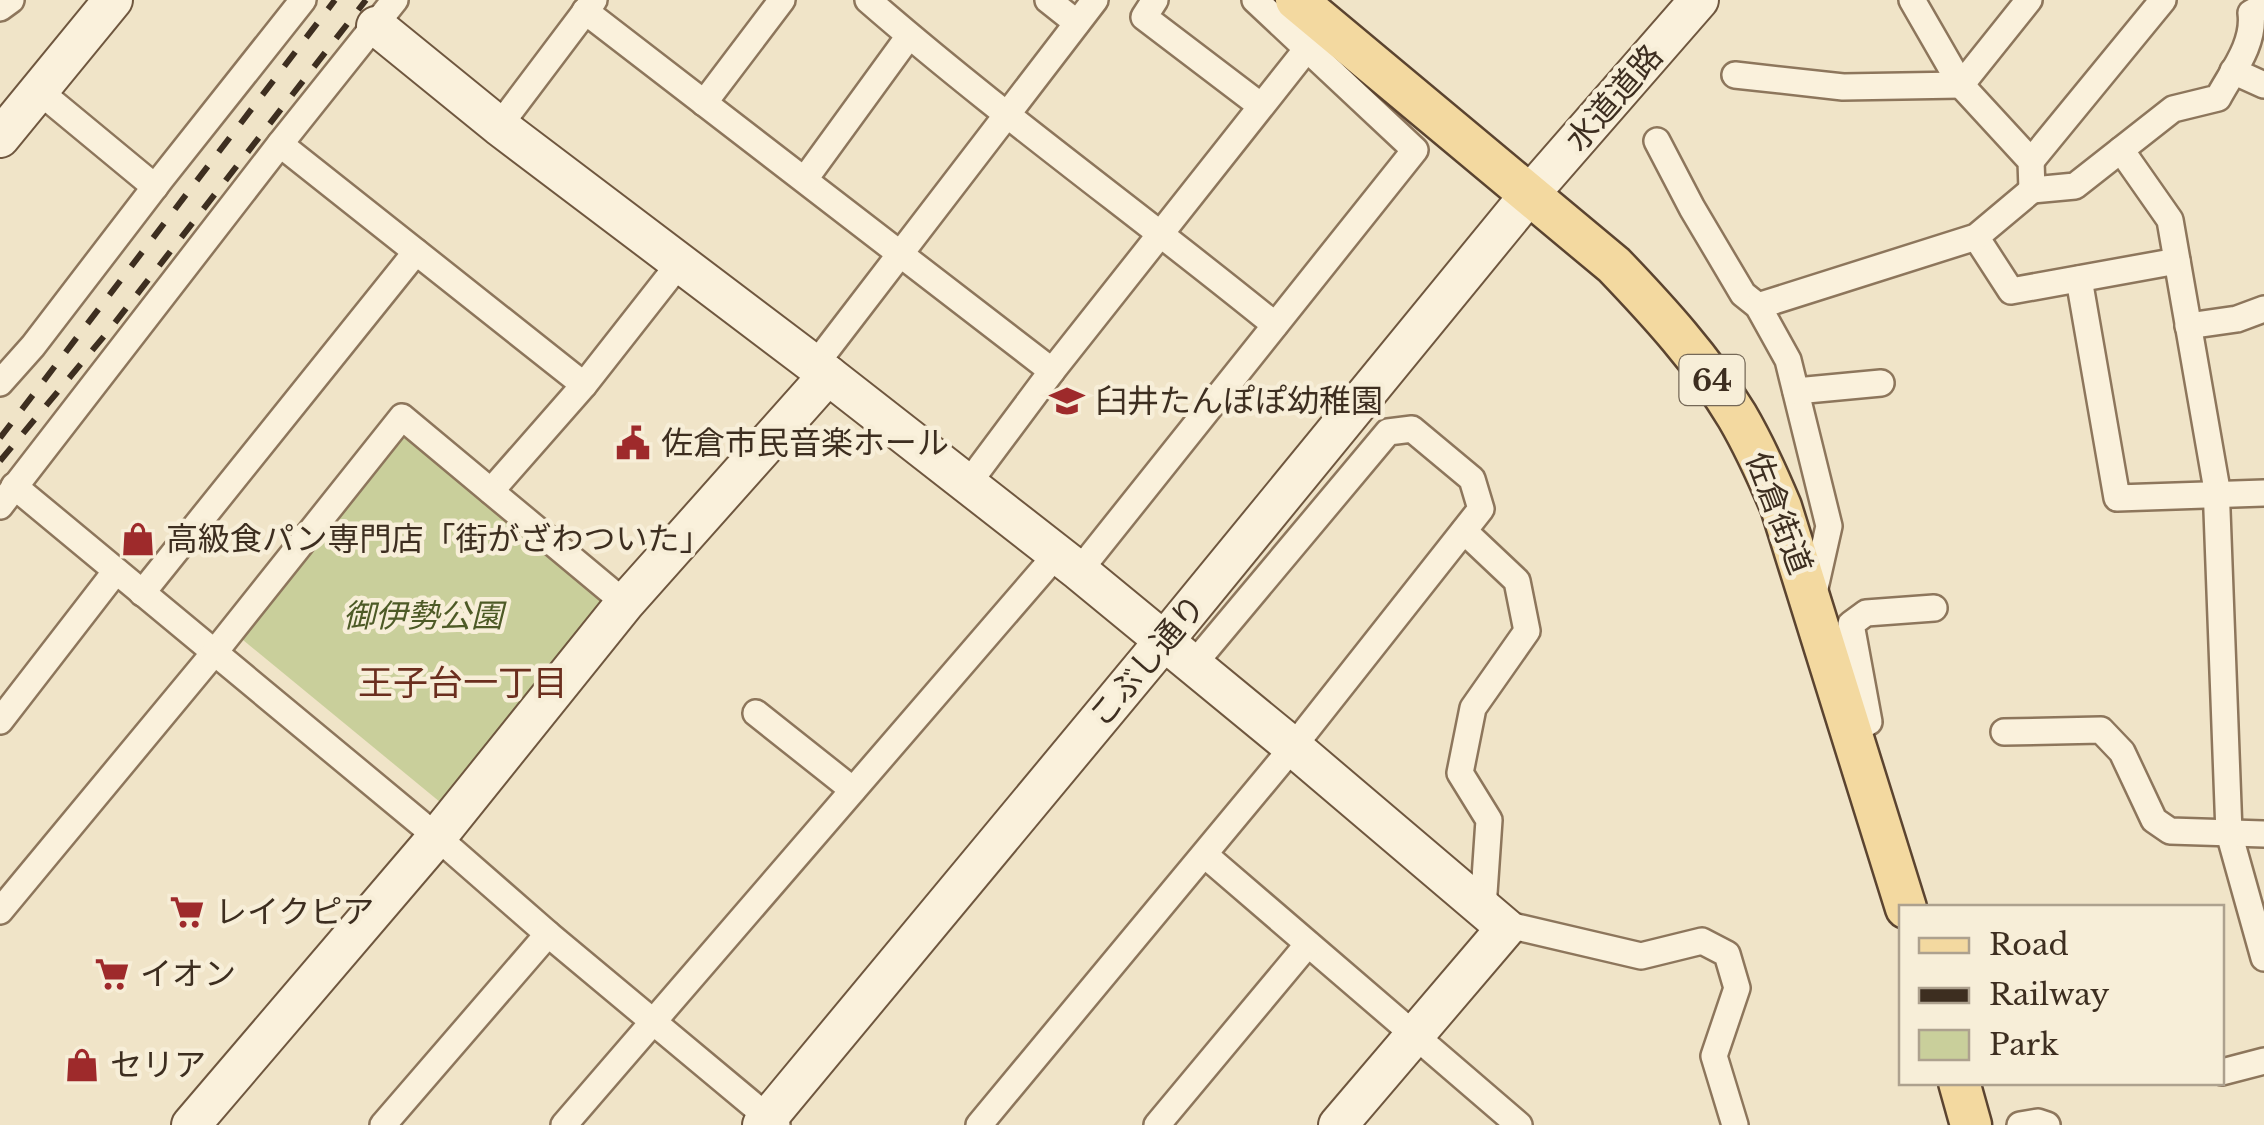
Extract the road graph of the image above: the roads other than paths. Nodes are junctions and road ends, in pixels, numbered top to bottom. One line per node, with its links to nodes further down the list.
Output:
1 (11, 0): 17 (street)
2 (113, 0): 26 (street)
3 (303, 0): 37 (street)
4 (782, 0): 27 (street)
5 (868, 0): 20 (street)
6 (1048, 0): 19 (street)
7 (1096, 0): 19 (street)
8 (1155, 0): 28 (street)
9 (1255, 0): 21 (street)
10 (1296, 0): 39 (main road, 佐倉街道 / 64)
11 (1699, 0): 39 (street, 水道道路)
12 (1912, 0): 25 (street)
13 (2029, 0): 25 (street)
14 (2162, 0): 35 (street)
15 (589, 5): 27 (street); 30 (street)
16 (2249, 6): 22 (street)
17 (0, 8)
18 (385, 13): 30 (street); 33 (street)
19 (1077, 23): 29 (street)
20 (910, 36): 29 (street); 36 (street)
21 (1306, 50): 28 (street); 49 (street)
22 (2233, 70): 24 (street); 34 (street)
23 (1735, 74): 25 (street)
24 (2264, 84)
25 (1961, 85): 35 (street)
26 (38, 91): 31 (street); 37 (street)
27 (704, 102): 36 (street)
28 (1261, 106): 40 (street)
29 (1006, 114): 40 (street); 43 (street)
30 (499, 126): 45 (street)
31 (0, 138)
32 (1658, 141): 47 (street)
33 (280, 144): 42 (street); 61 (street)
34 (2121, 150): 38 (street); 44 (street)
35 (2031, 161): 38 (street)
36 (805, 178): 43 (street)
37 (155, 187): 53 (street)
38 (2032, 190): 41 (street)
39 (1529, 195): 66 (main road, 佐倉街道 / 64); 69 (street, こぶし通り)
40 (1162, 233): 49 (street); 52 (street)
41 (1976, 238): 46 (street); 47 (street)
42 (416, 252): 55 (street); 65 (street)
43 (900, 252): 51 (street); 52 (street)
44 (2178, 262): 46 (street); 50 (street)
45 (679, 264): 51 (street); 55 (street)
46 (2079, 279): 60 (street)
47 (1758, 306): 56 (street)
48 (2264, 309): 50 (street)
49 (1275, 324): 63 (street)
50 (2188, 326): 60 (street)
51 (822, 370): 57 (street); 67 (street)
52 (1052, 370): 57 (street)
53 (0, 383)
54 (1882, 383): 56 (street)
55 (584, 385): 58 (street)
56 (1796, 391): 66 (street)
57 (967, 485): 63 (street)
58 (491, 491): 67 (street); 70 (street)
59 (2264, 493): 60 (street)
60 (2216, 494): 78 (street)
61 (7, 496): 64 (street)
62 (1464, 531): 71 (street); 76 (street); 84 (street)
63 (1068, 562): 69 (street); 77 (street)
64 (116, 572): 65 (street); 73 (street)
65 (142, 593): 70 (street)
66 (1812, 601): 74 (main road, 佐倉街道 / 64)
67 (625, 603): 80 (street)
68 (1934, 608): 74 (street)
69 (1164, 641): 71 (street); 93 (street, こぶし通り)
70 (214, 653): 80 (street); 83 (street)
71 (1194, 665): 76 (street)
72 (756, 713): 77 (street)
73 (0, 722)
74 (1849, 730): 82 (main road, 佐倉街道 / 64)
75 (2004, 732): 78 (street)
76 (1294, 747): 81 (street); 84 (street)
77 (853, 790): 88 (street)
78 (2229, 832): 79 (street); 87 (street)
79 (2264, 834)
80 (437, 837): 85 (street); 94 (street)
81 (1206, 855): 86 (street); 97 (street)
82 (1905, 905)
83 (0, 911)
84 (1492, 915): 89 (street); 101 (street)
85 (548, 934): 88 (street); 95 (street)
86 (1308, 944): 89 (street); 98 (street)
87 (2264, 958)
88 (652, 1020): 93 (street); 96 (street)
89 (1414, 1034): 99 (street); 100 (street)
90 (2264, 1061): 91 (street)
91 (2224, 1071)
92 (1959, 1085): 102 (main road)
93 (769, 1122)
94 (191, 1125)
95 (383, 1125)
96 (564, 1125)
97 (979, 1125)
98 (1157, 1125)
99 (1338, 1125)
100 (1519, 1125)
101 (1735, 1125)
102 (1972, 1125)
103 (2020, 1125): 104 (street)
104 (2046, 1125)

